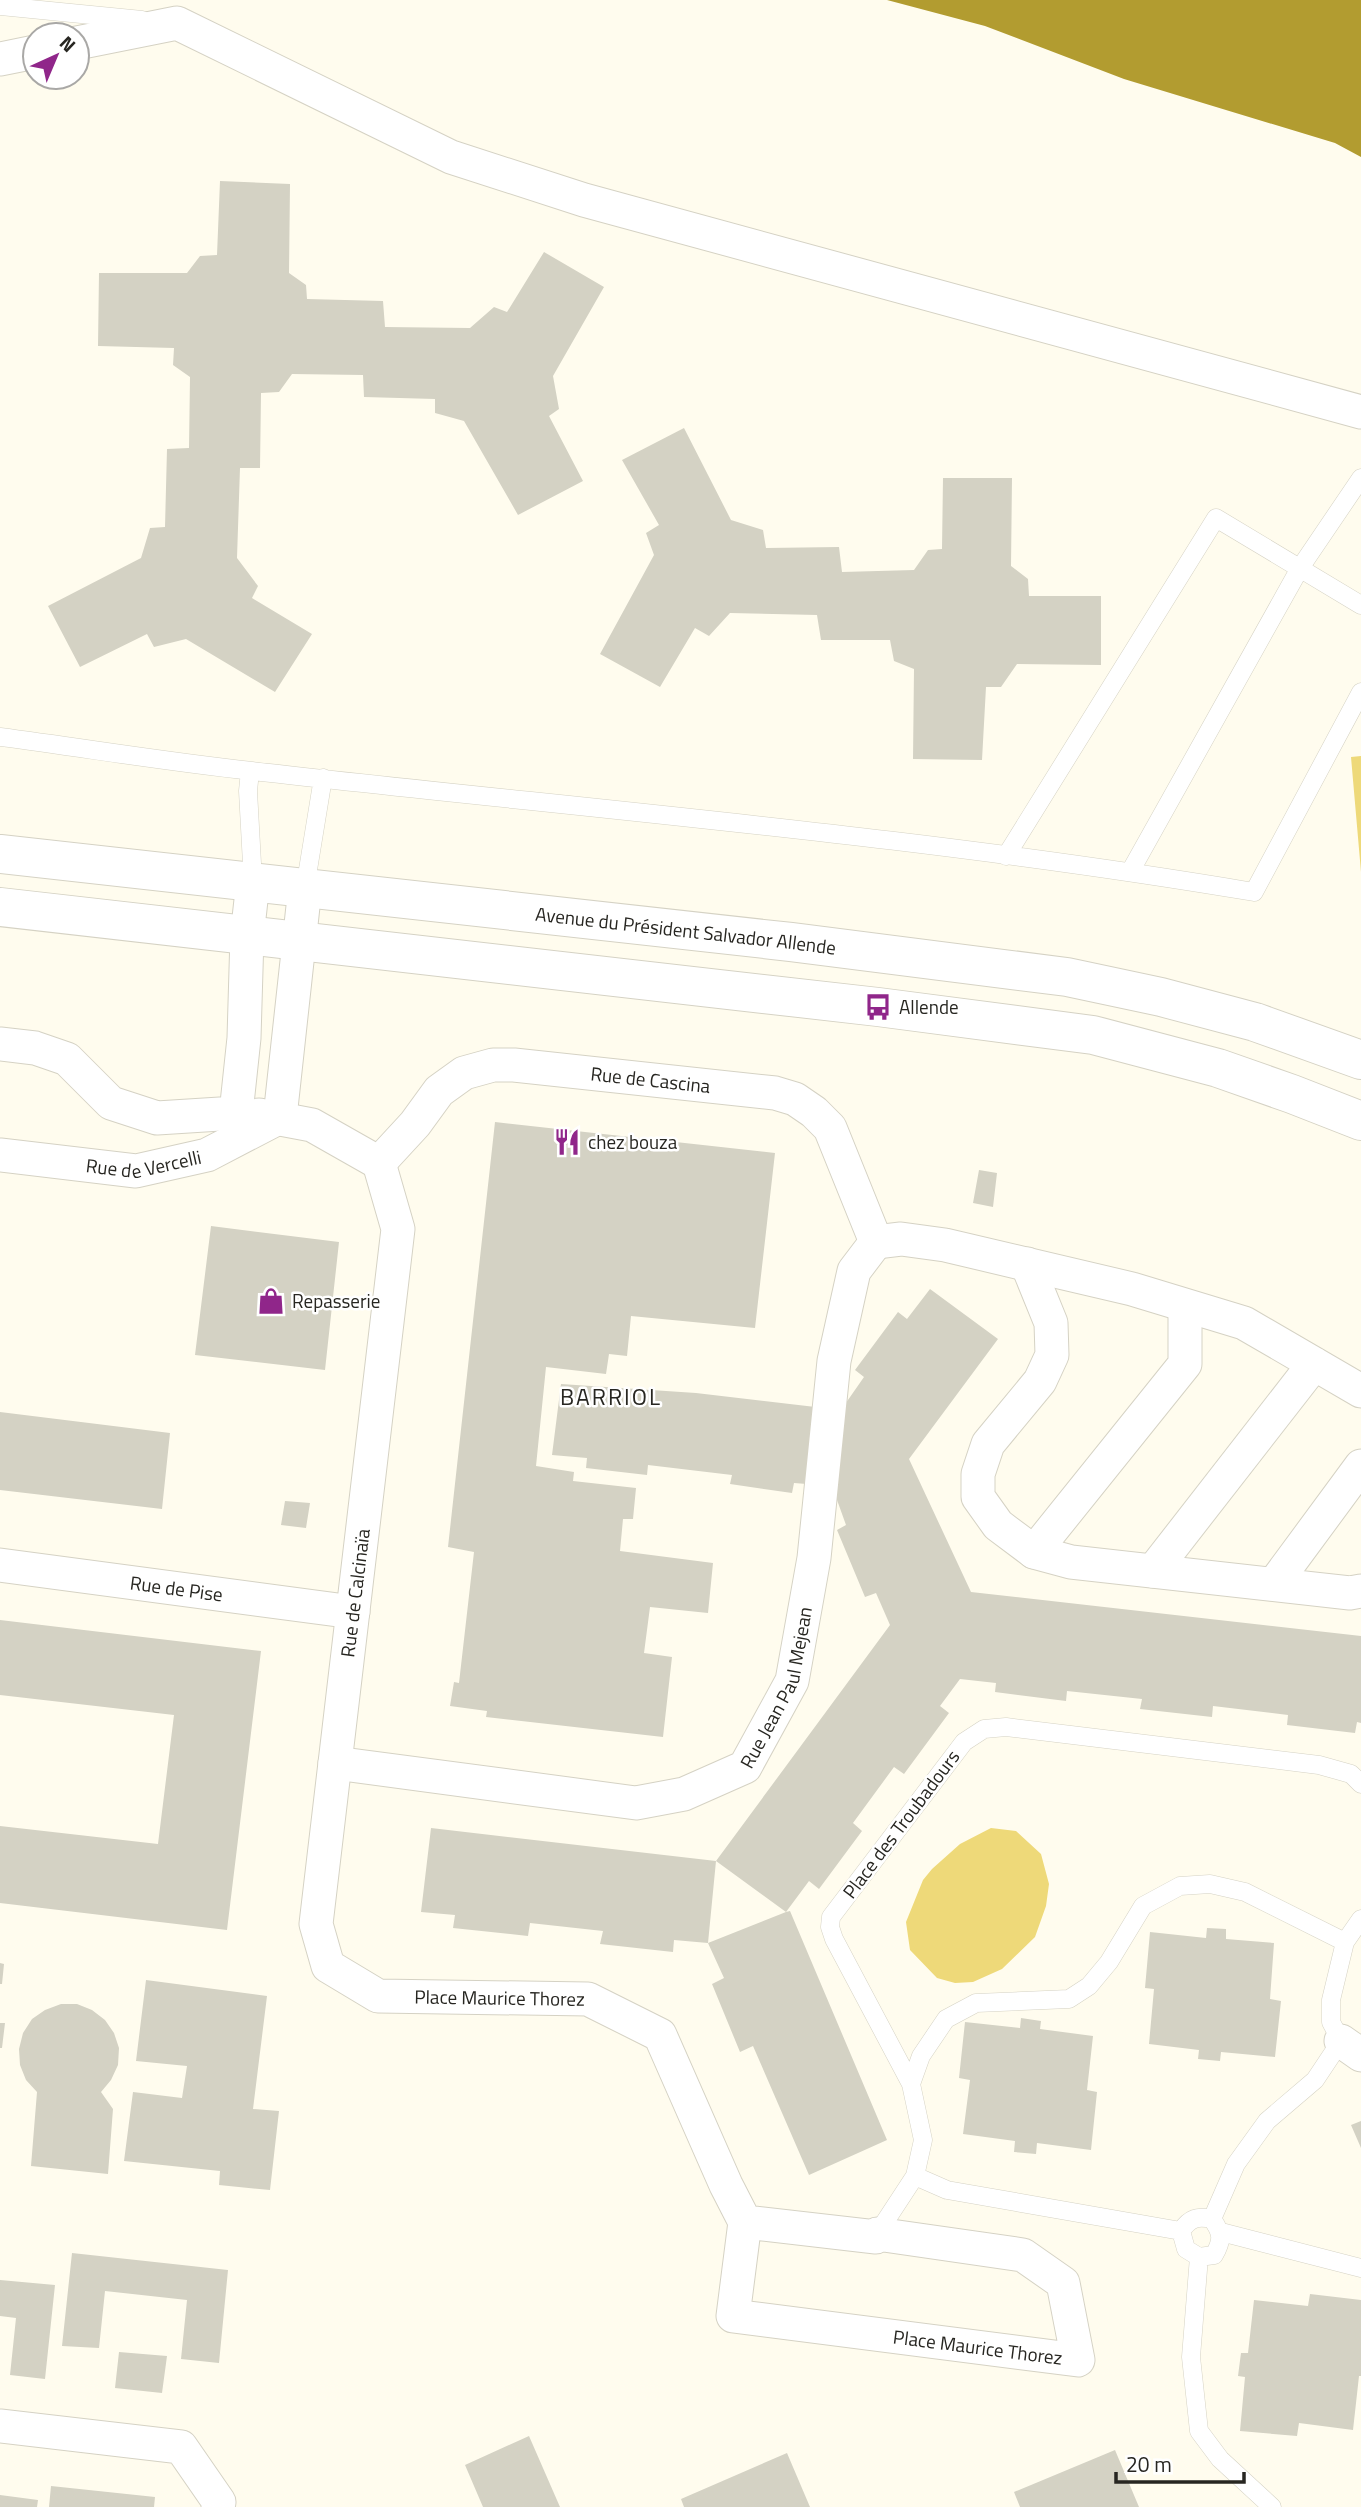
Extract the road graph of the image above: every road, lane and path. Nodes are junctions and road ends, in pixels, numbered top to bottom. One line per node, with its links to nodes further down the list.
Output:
1 (0, 6): 2 (lane)
2 (177, 23): 3 (street); 6 (street)
3 (91, 40)
4 (21, 55): 5 (street)
5 (0, 59)
6 (1361, 412)
7 (1361, 478): 8 (lane)
8 (1300, 568): 9 (lane); 15 (lane); 16 (lane)
9 (1361, 605)
10 (1361, 692): 16 (lane)
11 (0, 737): 12 (lane)
12 (250, 771): 13 (lane); 17 (lane)
13 (323, 778): 15 (lane); 18 (lane)
14 (0, 854): 17 (street, Avenue du Président Salvador Allende)
15 (1006, 856): 16 (lane)
16 (1130, 872)
17 (253, 882): 18 (street, Avenue du Président Salvador Allende); 20 (street)
18 (305, 888): 21 (street); 23 (street, Avenue du Président Salvador Allende)
19 (0, 907): 20 (street)
20 (247, 936): 21 (street); 24 (street)
21 (299, 942): 25 (street); 26 (street)
22 (0, 1044): 24 (street, Rue de Vercelli)
23 (1361, 1060)
24 (236, 1113): 25 (street, Rue de Vercelli)
25 (280, 1117): 27 (street, Rue de Vercelli); 28 (street, Rue de Vercelli)
26 (1361, 1121)
27 (0, 1155)
28 (379, 1163): 29 (street, Rue de Cascina); 40 (street, Rue de Calcinaïa)
29 (876, 1242): 30 (street); 41 (street, Rue Jean Paul Mejean)
30 (1027, 1264): 31 (street); 35 (street)
31 (1185, 1306): 32 (street); 35 (street)
32 (1314, 1364): 33 (street); 37 (street)
33 (1361, 1391)
34 (1361, 1466): 38 (street)
35 (1034, 1552): 37 (street)
36 (0, 1565): 40 (street, Rue de Pise)
37 (1153, 1570): 38 (street)
38 (1274, 1584): 39 (street)
39 (1361, 1591)
40 (353, 1612): 41 (street, Rue de Calcinaïa)
41 (335, 1763): 45 (street, Rue de Calcinaïa)
42 (1361, 1784): 47 (lane, Place des Troubadours)
43 (1361, 1919): 44 (lane)
44 (1345, 1942): 46 (lane); 47 (lane)
45 (378, 1996): 49 (street, Place Maurice Thorez)
46 (1351, 2048): 50 (lane)
47 (911, 2084): 48 (lane, Place des Troubadours)
48 (915, 2176): 51 (lane); 52 (lane, Place des Troubadours)
49 (745, 2222): 52 (street, Place Maurice Thorez); 52 (street, Place Maurice Thorez)
50 (1217, 2226): 51 (lane); 53 (lane); 54 (lane)
51 (1181, 2231): 53 (lane)
52 (877, 2234)
53 (1199, 2257): 57 (lane)
54 (1361, 2268)
55 (0, 2427): 56 (street)
56 (219, 2504)
57 (1272, 2507)

